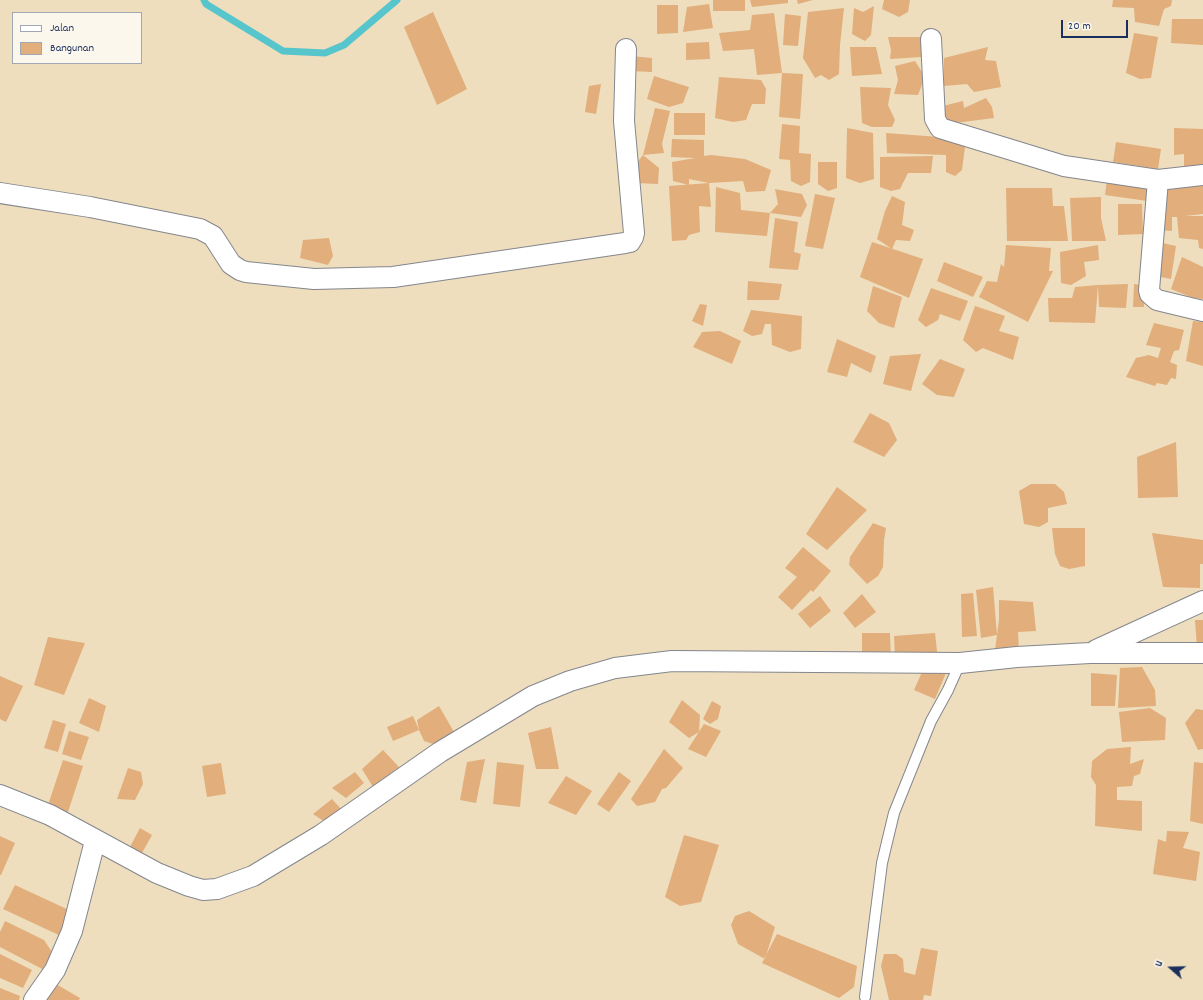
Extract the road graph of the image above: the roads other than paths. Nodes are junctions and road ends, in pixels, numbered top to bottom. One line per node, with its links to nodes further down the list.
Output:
1 (931, 39): 4 (street)
2 (626, 49): 5 (street)
3 (1203, 175): 4 (street)
4 (1158, 180): 6 (street)
5 (0, 193)
6 (1203, 311)
7 (1203, 601): 8 (street)
8 (1090, 653): 9 (street); 10 (street)
9 (1203, 653)
10 (960, 663): 12 (street); 13 (lane)
11 (0, 795): 12 (street)
12 (95, 840): 14 (street)
13 (865, 998)
14 (34, 1000)

